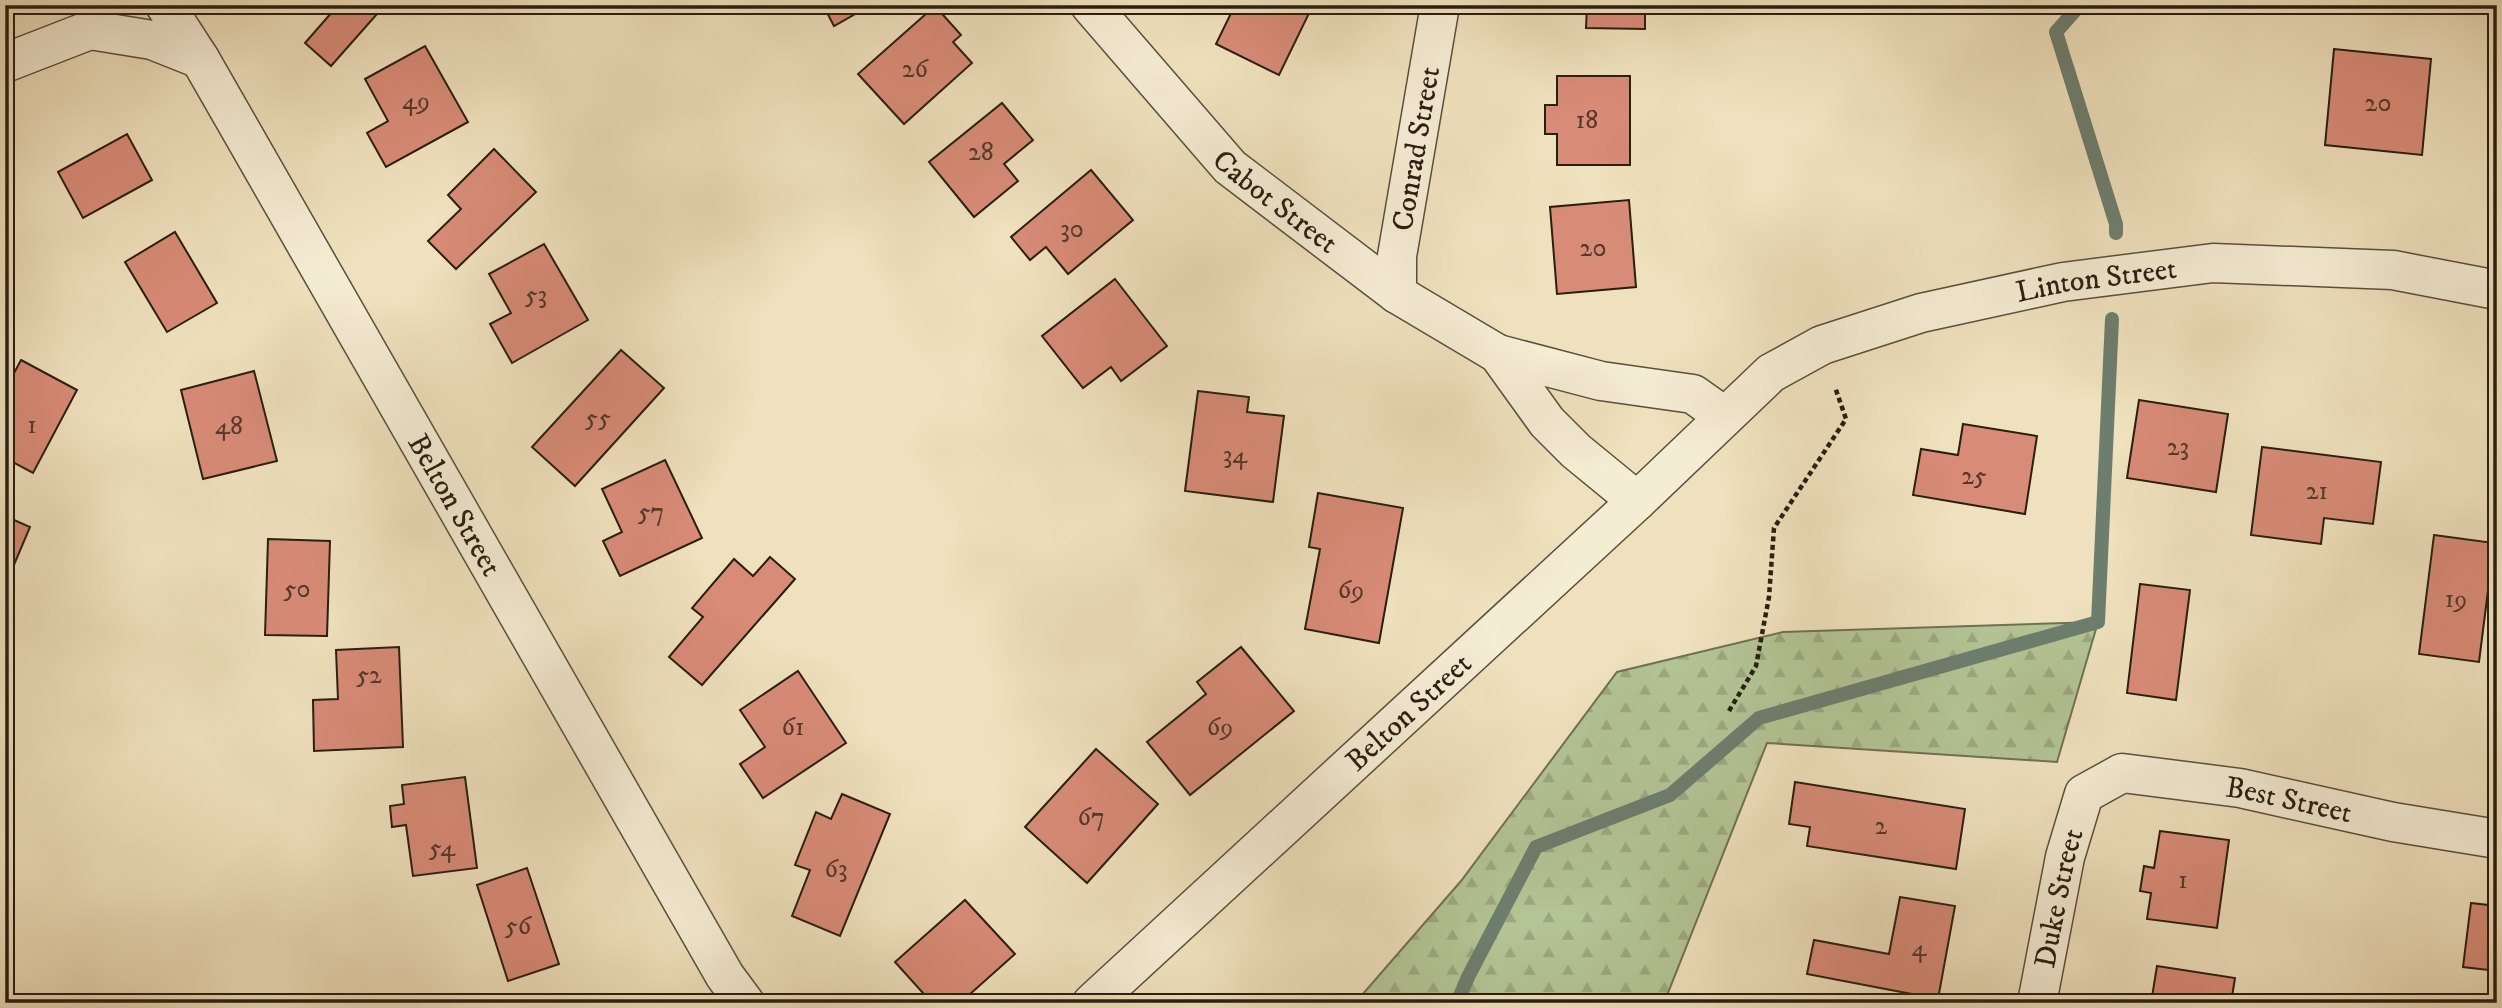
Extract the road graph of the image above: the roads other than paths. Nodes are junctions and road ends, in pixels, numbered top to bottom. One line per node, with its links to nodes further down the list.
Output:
1 (165, 5): 4 (street, Belton Street)
2 (1090, 5): 7 (street, Cabot Street)
3 (1440, 5): 7 (street, Conrad Street)
4 (200, 59): 5 (street); 13 (street, Belton Street)
5 (5, 63)
6 (2497, 290): 9 (street, Linton Street)
7 (1396, 293): 8 (street, Cabot Street)
8 (1498, 354): 9 (street, Cabot Street); 10 (street, Cabot Street)
9 (1724, 416): 10 (street, Belton Street)
10 (1637, 501): 14 (street, Belton Street)
11 (2084, 794): 12 (street, Best Street); 15 (street, Duke Street)
12 (2497, 839)
13 (745, 1003)
14 (1092, 1003)
15 (2037, 1003)

